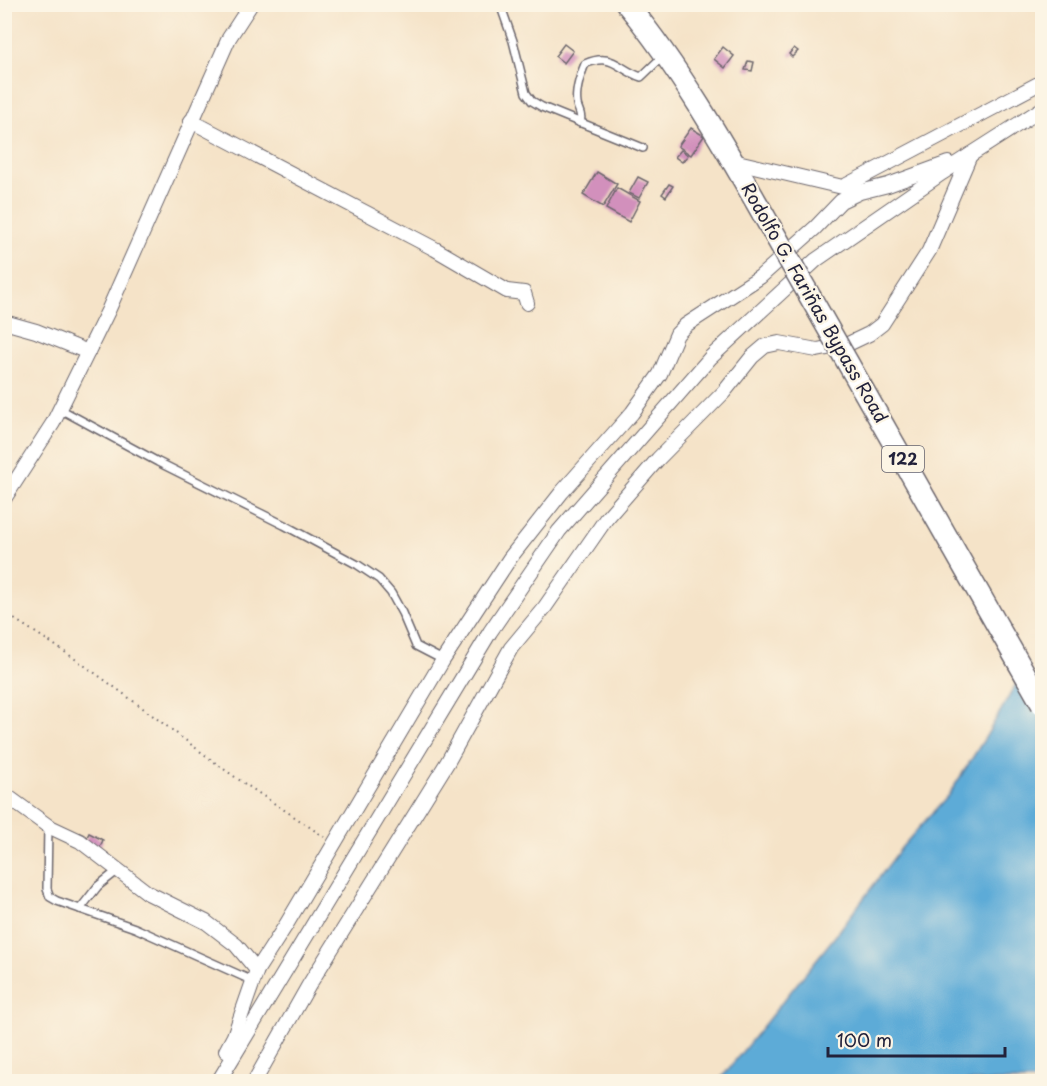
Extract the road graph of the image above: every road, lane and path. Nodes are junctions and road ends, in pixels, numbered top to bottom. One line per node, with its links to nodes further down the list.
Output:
1 (251, 4): 7 (street)
2 (500, 4): 8 (lane)
3 (627, 4): 4 (main road, Rodolfo G. Fariñas Bypass Road / 122)
4 (665, 54): 8 (lane); 11 (main road, Rodolfo G. Fariñas Bypass Road / 122)
5 (1042, 82): 12 (street)
6 (1042, 109): 10 (street)
7 (191, 121): 14 (street); 16 (street)
8 (580, 123): 9 (lane)
9 (643, 148)
10 (970, 155): 13 (street); 28 (street); 30 (street)
11 (733, 161): 12 (street); 21 (main road, Rodolfo G. Fariñas Bypass Road / 122, bridge)
12 (843, 187): 13 (street)
13 (860, 192): 20 (street)
14 (527, 303)
15 (4, 322): 16 (street)
16 (88, 352): 17 (street)
17 (60, 409): 18 (street); 20 (lane)
18 (4, 499)
19 (4, 613): 24 (path)
20 (443, 660): 24 (street)
21 (1042, 704)
22 (4, 794): 23 (street)
23 (48, 826): 25 (street); 26 (lane)
24 (334, 844): 27 (street)
25 (117, 871): 26 (lane); 27 (street)
26 (80, 909): 27 (lane)
27 (255, 976): 28 (street)
28 (222, 1073): 29 (street)
29 (210, 1082)
30 (254, 1082)

